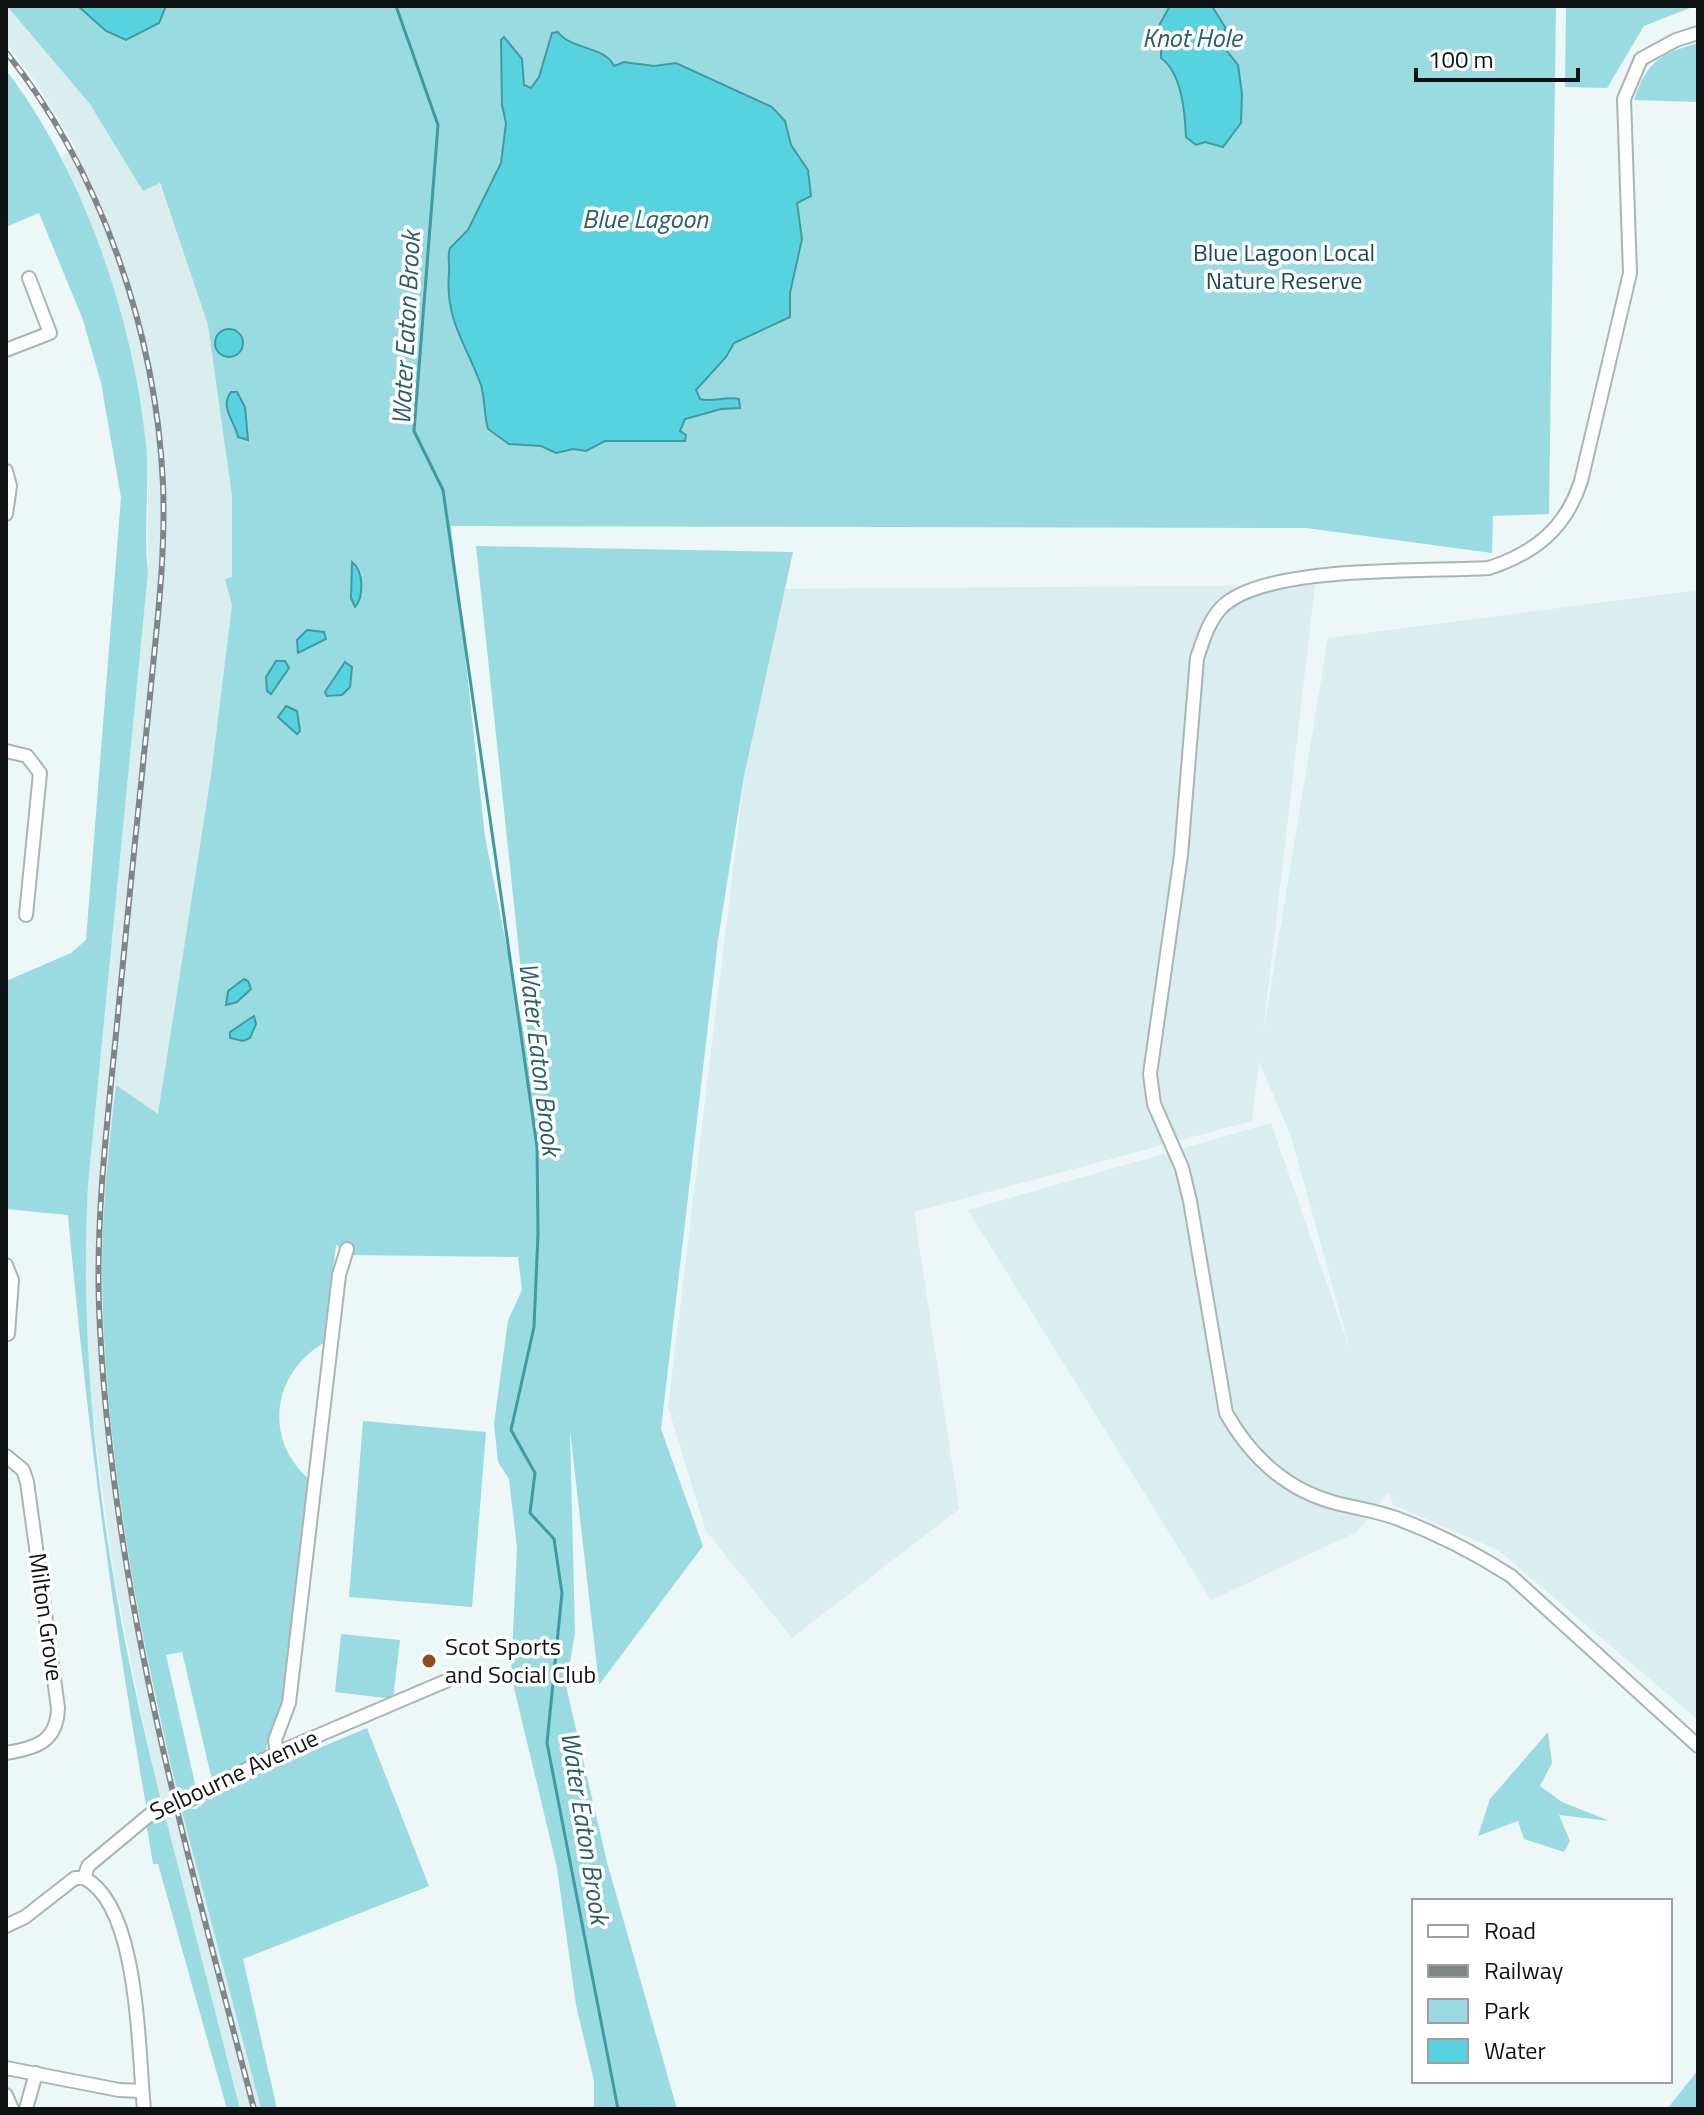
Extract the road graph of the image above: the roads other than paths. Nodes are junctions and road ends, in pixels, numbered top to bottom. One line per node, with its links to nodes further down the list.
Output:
1 (1698, 33): 13 (street)
2 (29, 278): 3 (street)
3 (6, 350)
4 (6, 471): 5 (street)
5 (6, 514)
6 (6, 751): 7 (street)
7 (26, 915)
8 (347, 1249): 15 (street)
9 (6, 1265): 10 (street)
10 (8, 1334)
11 (6, 1456): 14 (street, Milton Grove)
12 (446, 1681): 15 (street, Selbourne Avenue)
13 (1698, 1746)
14 (6, 1753)
15 (277, 1753): 16 (street, Selbourne Avenue)
16 (84, 1878): 17 (street, Selbourne Avenue); 20 (street)
17 (6, 1926)
18 (6, 2068): 19 (street)
19 (36, 2073): 20 (street); 23 (street)
20 (142, 2091): 24 (street)
21 (6, 2095): 22 (street)
22 (12, 2109)
23 (26, 2109)
24 (144, 2109)

